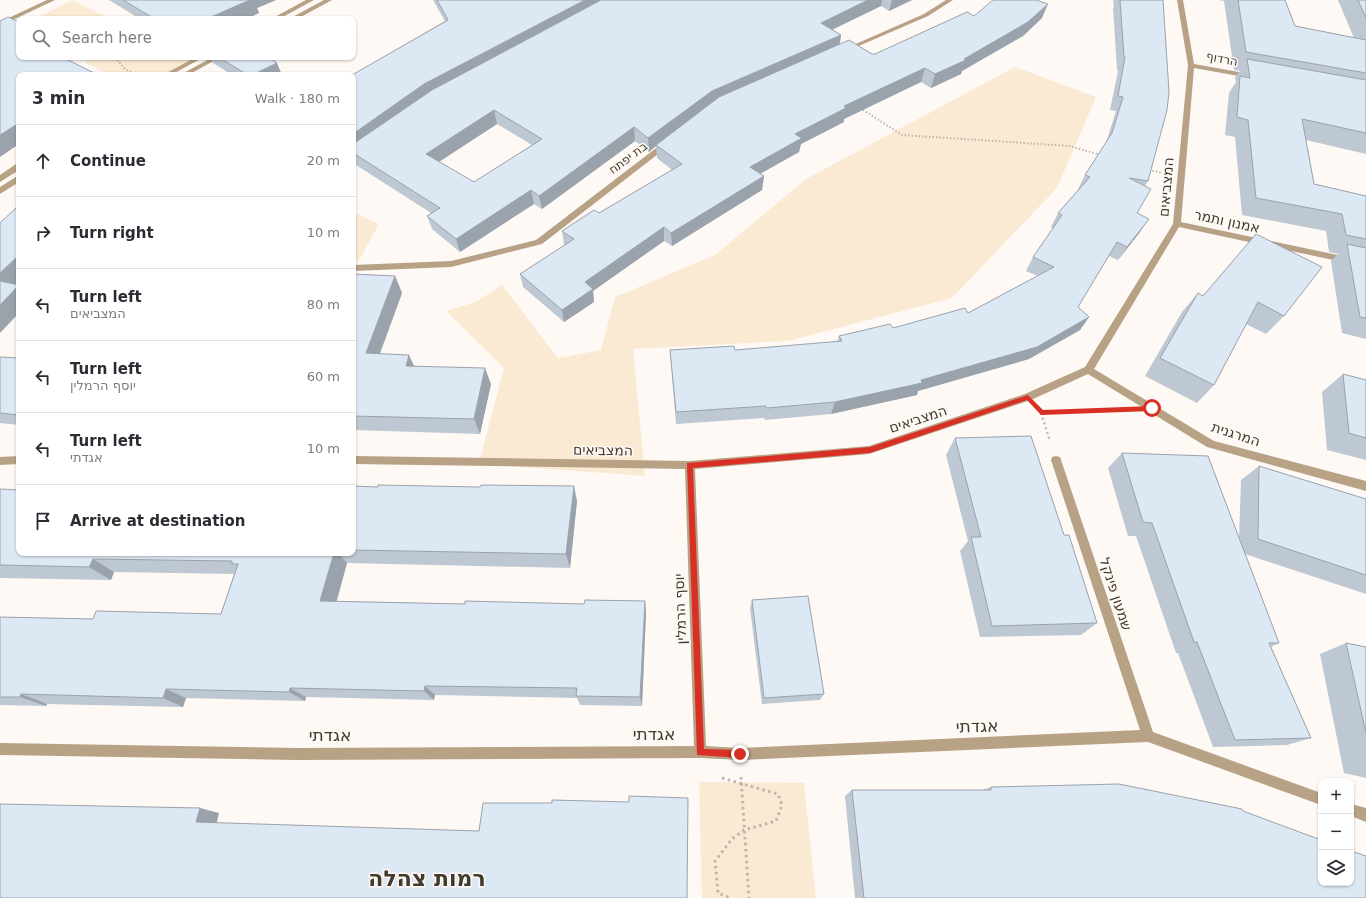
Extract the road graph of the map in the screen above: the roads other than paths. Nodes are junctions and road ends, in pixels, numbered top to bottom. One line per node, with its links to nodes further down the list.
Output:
1 (52, 0): 6 (street)
2 (312, 0): 7 (street)
3 (329, 0): 8 (street)
4 (950, 0): 11 (street)
5 (1180, 0): 14 (street, המצביאים)
6 (17, 16)
7 (280, 16)
8 (298, 16)
9 (16, 17): 10 (street)
10 (0, 24)
11 (835, 55)
12 (195, 60): 15 (street)
13 (212, 60): 16 (street)
14 (1191, 65): 17 (street, הרדוף); 23 (street, המצביאים)
15 (172, 72)
16 (189, 72)
17 (1260, 78)
18 (671, 141): 25 (street, בת יפתח)
19 (16, 168): 20 (street)
20 (0, 178)
21 (16, 180): 22 (street)
22 (0, 192)
23 (1177, 224): 24 (street, אמנון ותמר); 26 (street, המצביאים)
24 (1366, 264)
25 (356, 268)
26 (1088, 370): 31 (street, המצביאים); 32 (street, המרגנית)
27 (16, 460): 30 (street)
28 (356, 460): 31 (street, המצביאים)
29 (1056, 460): 33 (street, שמעון פינקל)
30 (0, 461)
31 (690, 465): 35 (street, יוסף הרמלין)
32 (1366, 486)
33 (1148, 736): 35 (street, אגדתי); 36 (street, אגדתי)
34 (0, 749): 35 (street, אגדתי)
35 (700, 752)
36 (1318, 798)
37 (1354, 811): 38 (street)
38 (1366, 815)

